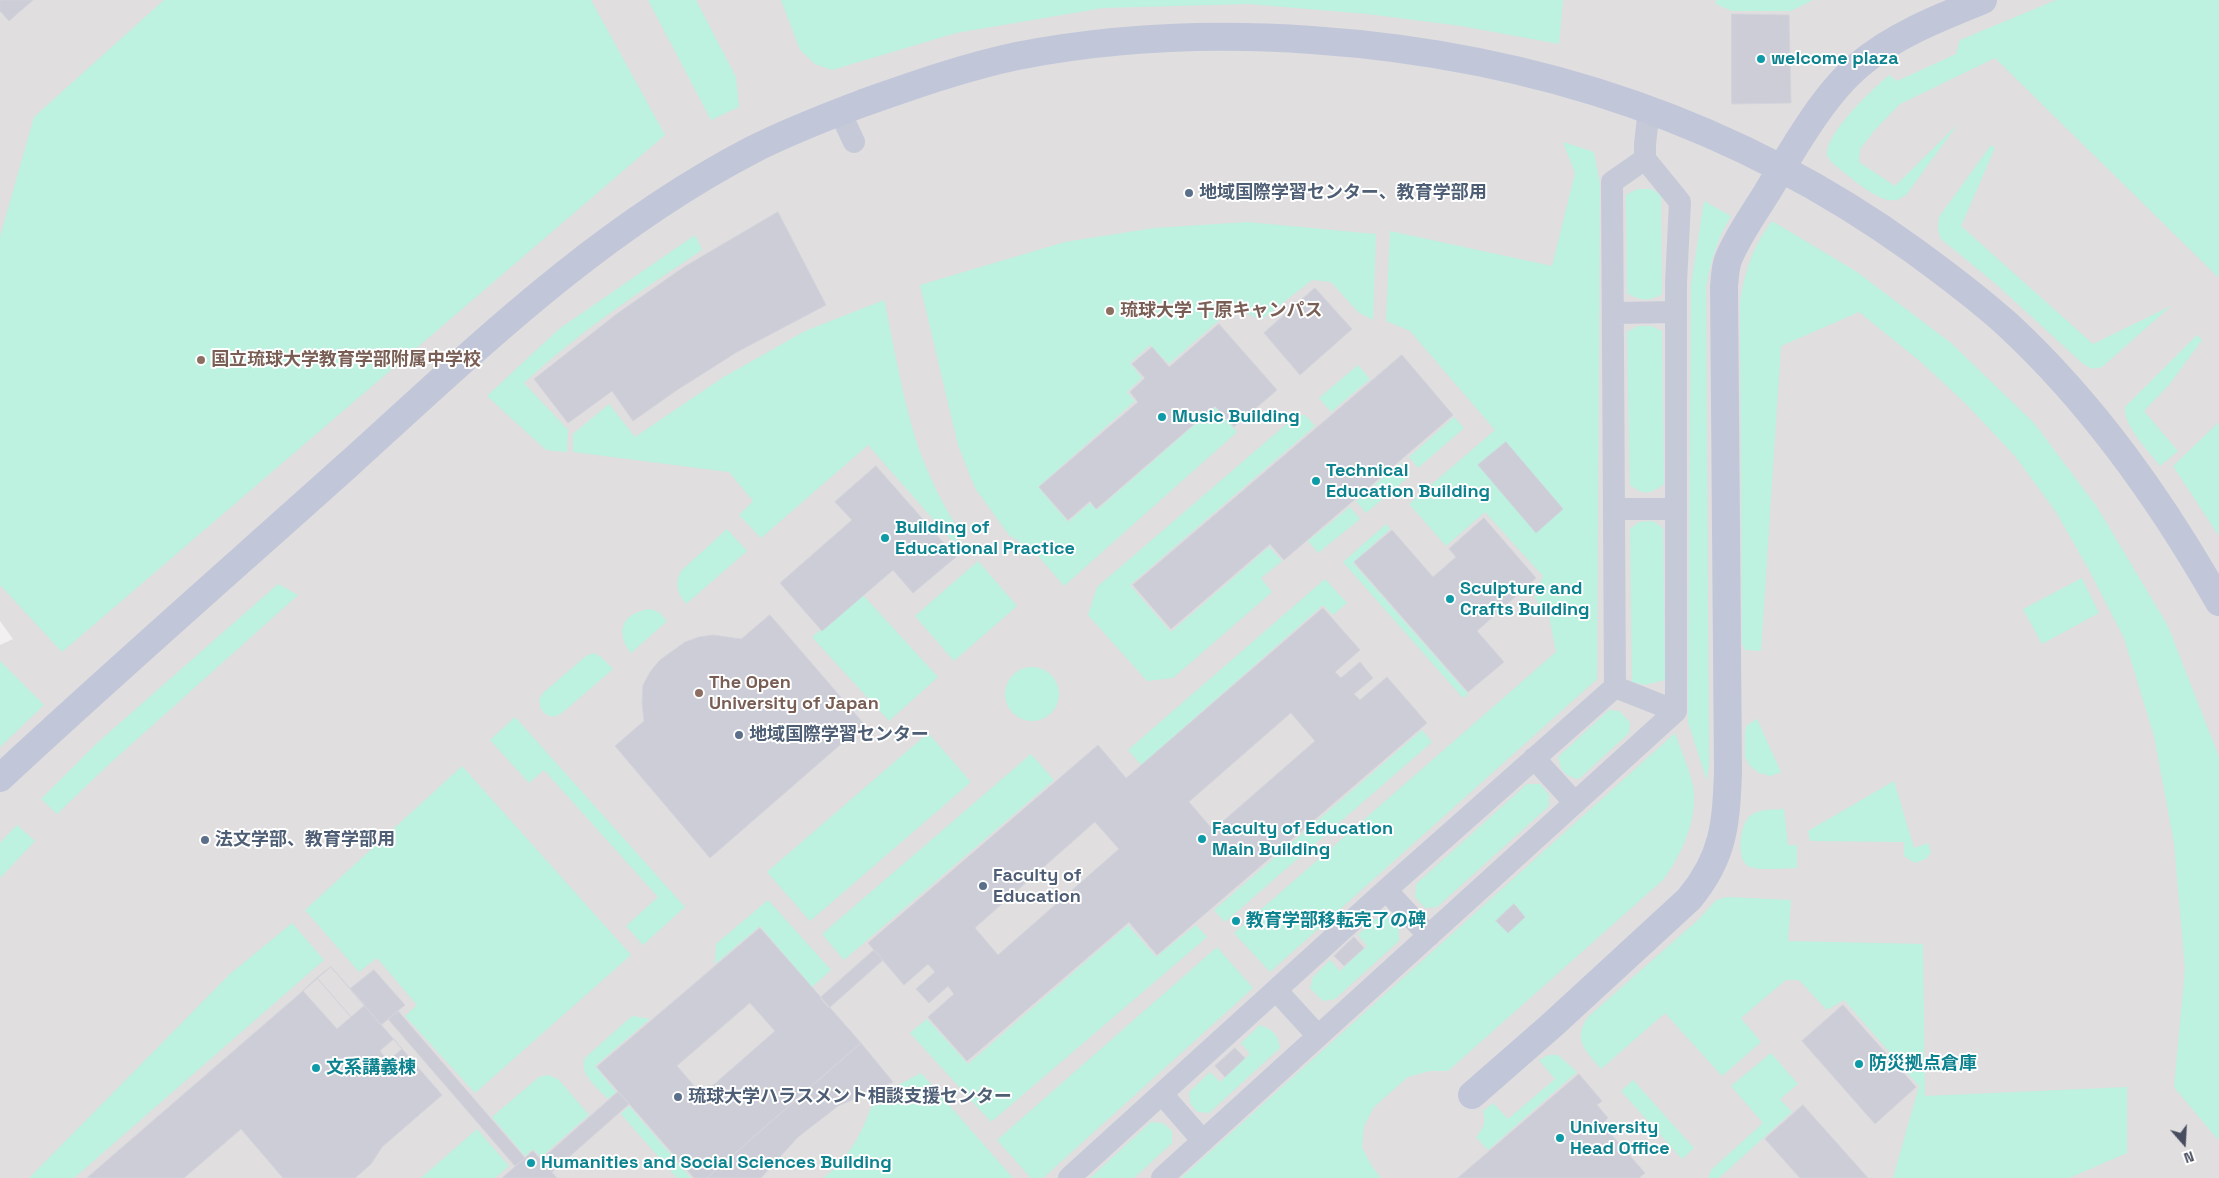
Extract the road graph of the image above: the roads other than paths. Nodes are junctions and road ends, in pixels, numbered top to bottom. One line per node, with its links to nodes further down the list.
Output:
1 (1983, 0): 6 (street)
2 (1649, 109): 3 (street); 5 (lane); 6 (street)
3 (840, 112): 4 (lane); 15 (street)
4 (854, 142)
5 (1645, 159): 7 (lane); 8 (lane)
6 (1782, 168): 11 (street); 22 (street)
7 (1676, 312): 8 (lane); 9 (lane)
8 (1613, 313): 10 (lane)
9 (1676, 509): 10 (lane); 13 (lane)
10 (1614, 510): 12 (lane)
11 (2219, 602)
12 (1615, 687): 13 (lane); 14 (lane)
13 (1676, 711): 16 (lane)
14 (1534, 758): 16 (lane); 17 (lane)
15 (0, 778)
16 (1574, 804): 18 (lane)
17 (1386, 890): 18 (lane); 19 (lane)
18 (1429, 936): 20 (lane)
19 (1276, 990): 20 (lane); 21 (lane)
20 (1318, 1036): 23 (lane)
21 (1162, 1094): 23 (lane); 24 (lane)
22 (1472, 1095)
23 (1203, 1141): 25 (lane)
24 (1070, 1178)
25 (1162, 1178)

